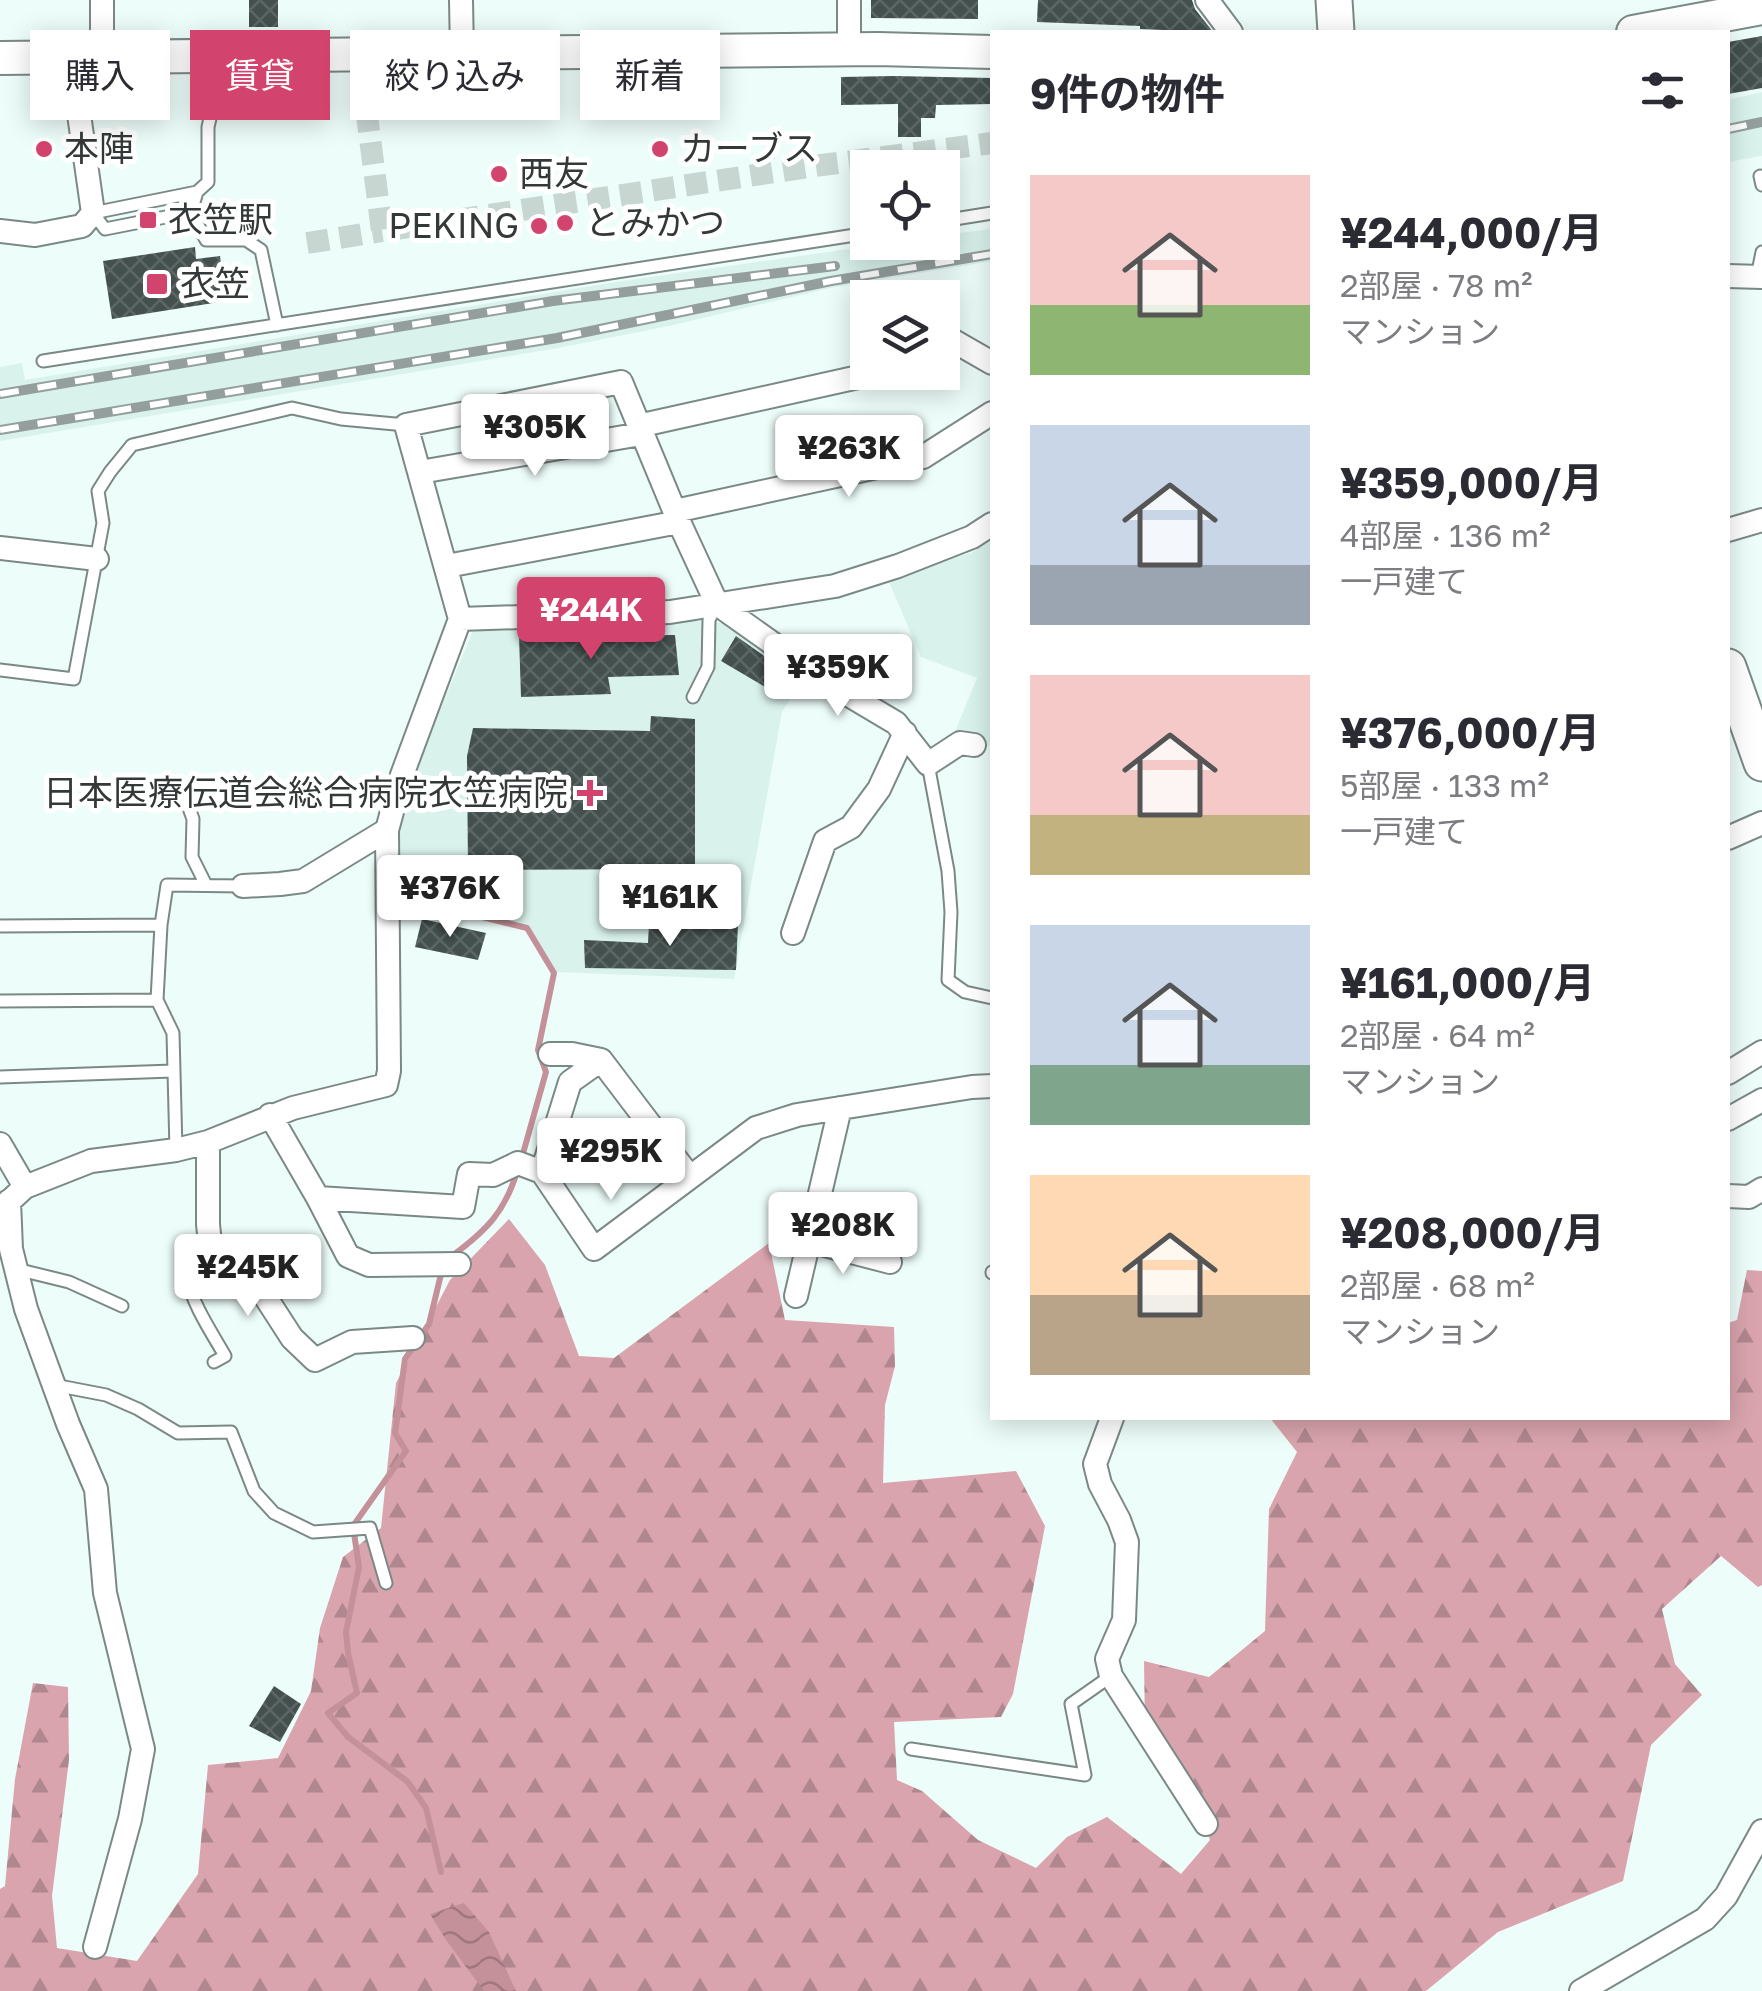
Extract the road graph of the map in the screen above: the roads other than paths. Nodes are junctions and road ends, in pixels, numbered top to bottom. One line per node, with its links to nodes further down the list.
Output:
1 (102, 0): 7 (street)
2 (461, 0): 8 (street)
3 (849, 0): 12 (street)
4 (1206, 0): 9 (street)
5 (1334, 0): 10 (main road)
6 (1756, 6): 11 (street)
7 (94, 30)
8 (462, 30)
9 (1229, 30)
10 (1336, 30)
11 (1642, 30)
12 (849, 50): 13 (street); 14 (street)
13 (990, 52)
14 (560, 53)
15 (0, 58): 16 (street)
16 (30, 58)
17 (89, 120): 22 (street)
18 (210, 120): 19 (lane)
19 (197, 192): 20 (lane); 22 (lane)
20 (192, 212): 22 (lane); 29 (lane)
21 (990, 213): 23 (lane)
22 (93, 214): 24 (street)
23 (960, 218)
24 (0, 231)
25 (850, 236): 29 (lane)
26 (1762, 252): 28 (lane)
27 (1730, 276): 28 (street)
28 (1759, 277)
29 (277, 324): 31 (lane)
30 (960, 345): 32 (street)
31 (43, 361)
32 (990, 362)
33 (850, 379): 36 (street)
34 (990, 414): 38 (street)
35 (406, 425): 36 (street); 37 (street); 43 (lane)
36 (640, 430): 37 (street); 38 (street)
37 (420, 472): 44 (street)
38 (677, 516): 44 (street); 45 (street)
39 (1762, 520): 41 (street)
40 (990, 525): 45 (street)
41 (1730, 529)
42 (0, 548): 43 (street)
43 (96, 559): 47 (lane)
44 (447, 566): 46 (street)
45 (718, 604): 46 (street); 49 (lane); 50 (street)
46 (460, 619): 56 (street)
47 (0, 670)
48 (1730, 673): 52 (main road)
49 (693, 697)
50 (906, 733): 53 (street); 62 (street)
51 (974, 745): 53 (street)
52 (1762, 763)
53 (928, 764): 63 (lane)
54 (154, 791): 58 (lane)
55 (1762, 823): 57 (street)
56 (386, 830): 59 (street); 75 (street)
57 (1730, 837)
58 (206, 885): 59 (lane); 60 (lane)
59 (244, 886)
60 (161, 925): 61 (lane); 64 (lane)
61 (0, 926)
62 (793, 933)
63 (990, 998)
64 (157, 1000): 65 (lane); 69 (lane)
65 (0, 1002)
66 (1762, 1052): 70 (street)
67 (550, 1054): 68 (street)
68 (601, 1060): 81 (street); 82 (street)
69 (174, 1071): 71 (lane); 79 (lane)
70 (1730, 1072)
71 (0, 1077)
72 (990, 1086): 74 (street)
73 (1761, 1104): 76 (street)
74 (840, 1108): 82 (street); 87 (street)
75 (270, 1115): 77 (street); 85 (street)
76 (1730, 1117)
77 (208, 1142): 79 (street); 88 (street)
78 (0, 1144): 86 (street)
79 (176, 1150): 86 (street)
80 (0, 1170): 86 (lane)
81 (542, 1172): 82 (street); 85 (street)
82 (689, 1176)
83 (1762, 1189): 84 (street)
84 (1730, 1196)
85 (318, 1198): 90 (street)
86 (11, 1199): 91 (street)
87 (809, 1241): 89 (street); 92 (street)
88 (210, 1244): 94 (street); 95 (lane)
89 (890, 1262)
90 (459, 1264)
91 (16, 1270): 93 (lane); 96 (street)
92 (796, 1296)
93 (122, 1306)
94 (412, 1338)
95 (214, 1362)
96 (54, 1384): 98 (lane); 103 (street)
97 (1111, 1420): 99 (street)
98 (386, 1584)
99 (1110, 1676): 100 (lane); 101 (street)
100 (911, 1750)
101 (1206, 1824)
102 (1762, 1830): 104 (street)
103 (95, 1947)
104 (1582, 1991)

